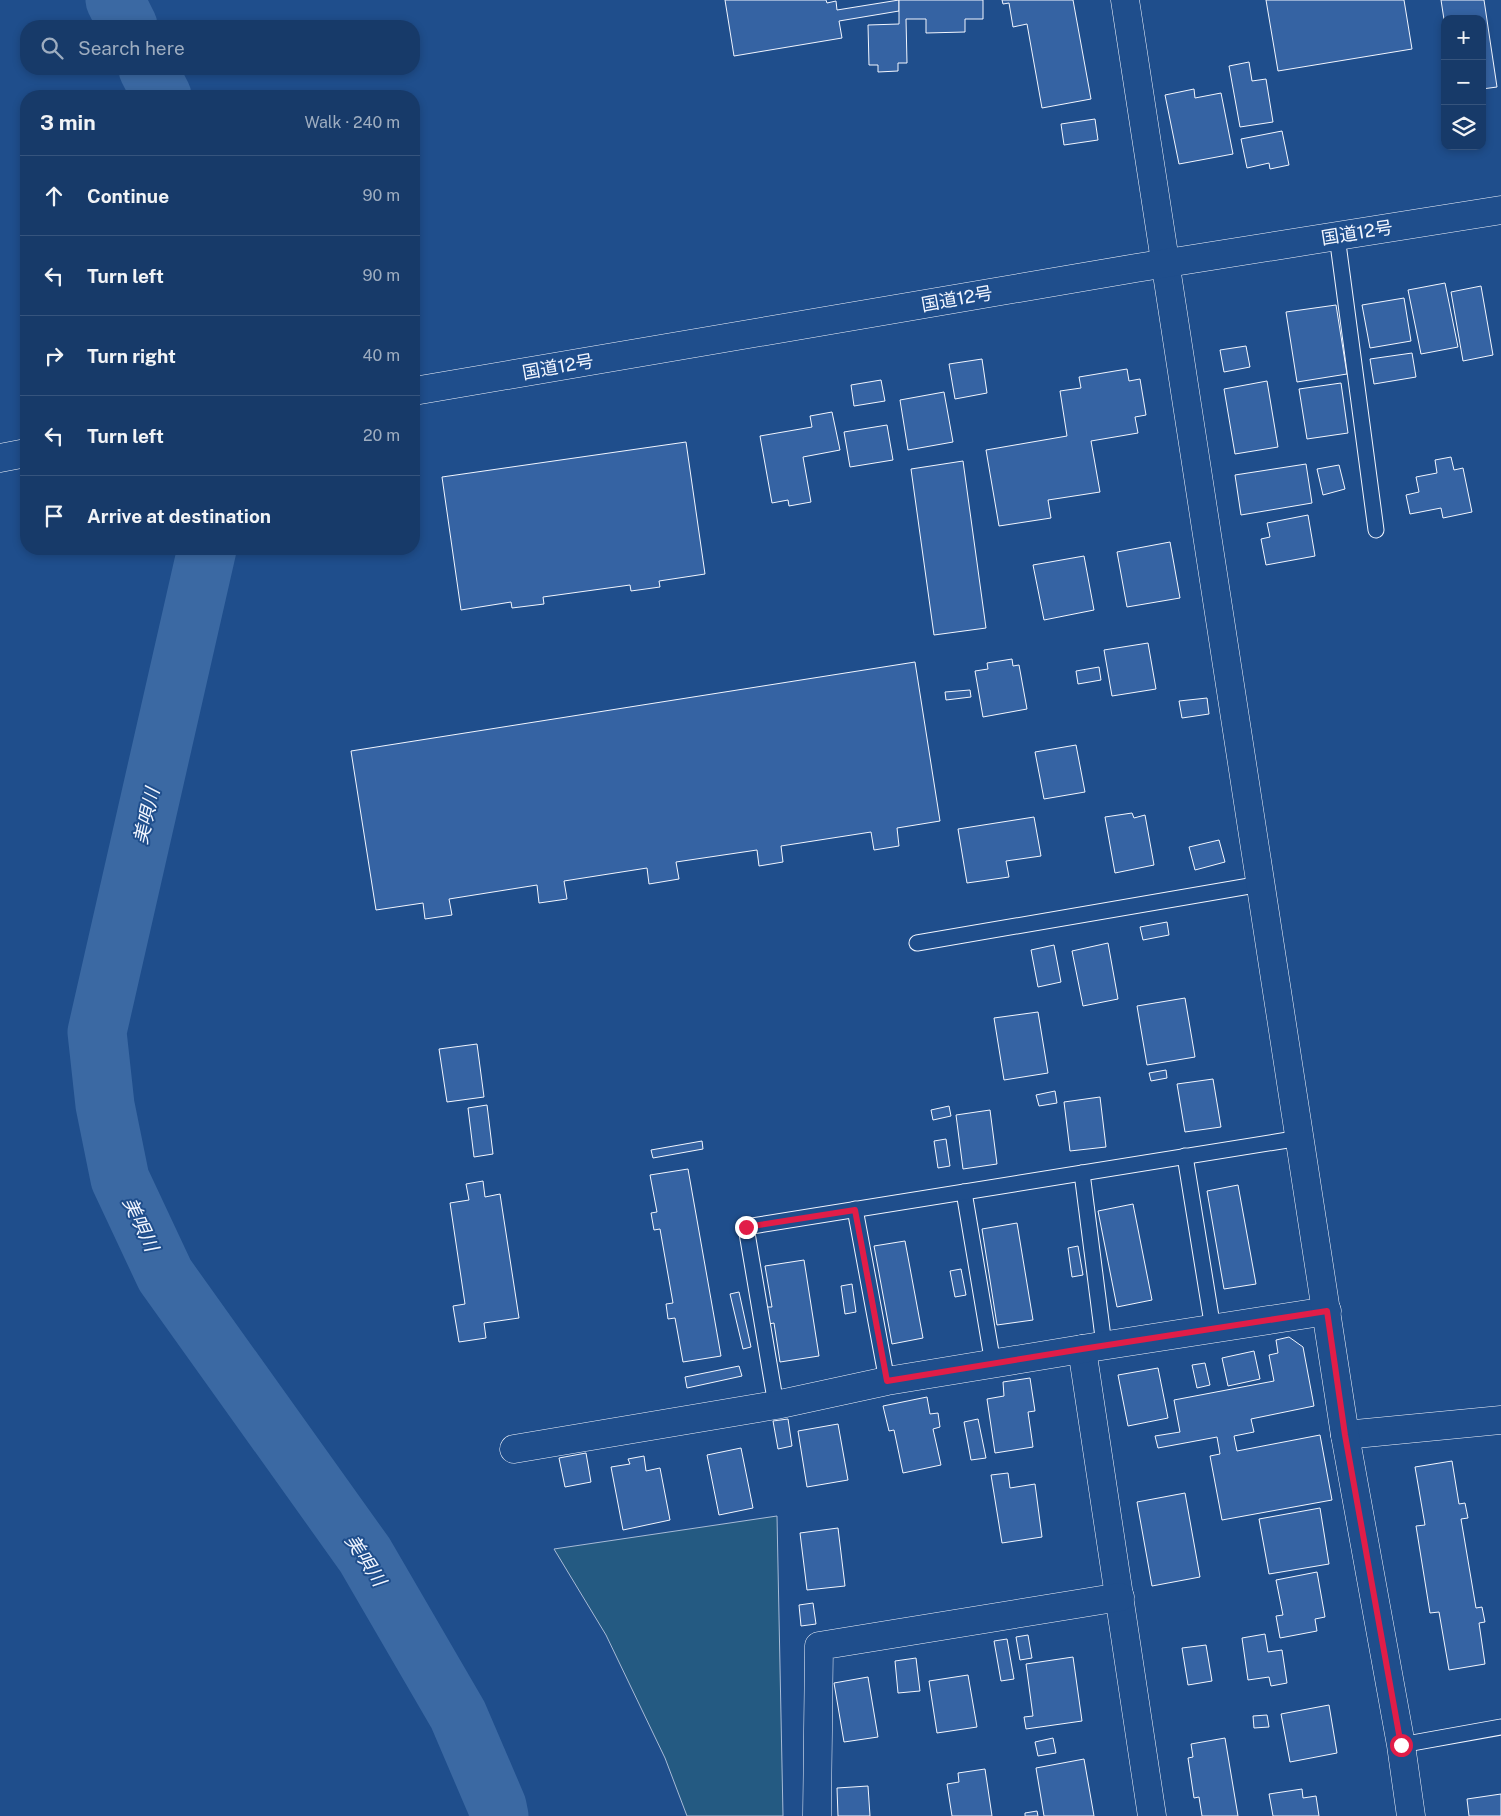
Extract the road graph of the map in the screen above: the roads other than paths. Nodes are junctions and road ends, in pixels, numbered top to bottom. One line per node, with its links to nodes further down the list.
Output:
1 (1125, 0): 4 (main road)
2 (1501, 210): 3 (main road, 国道12号)
3 (1337, 236): 4 (main road, 国道12号); 8 (lane)
4 (1166, 263): 5 (main road, 国道12号); 9 (main road)
5 (420, 390)
6 (20, 455): 7 (main road)
7 (0, 458)
8 (1376, 530)
9 (1261, 884): 10 (lane); 11 (main road)
10 (917, 943)
11 (1300, 1138): 12 (lane); 16 (main road)
12 (1185, 1156): 13 (lane); 17 (lane)
13 (1082, 1173): 14 (lane); 18 (lane)
14 (964, 1192): 15 (lane); 19 (lane)
15 (855, 1210): 20 (lane); 21 (lane)
16 (1327, 1311): 17 (main road); 23 (main road)
17 (1213, 1329): 18 (main road)
18 (1093, 1347): 19 (main road); 25 (main road)
19 (992, 1364): 20 (main road)
20 (887, 1381): 21 (main road)
21 (776, 1405): 24 (main road)
22 (1501, 1420): 23 (main road)
23 (1345, 1435): 27 (main road)
24 (514, 1449)
25 (1120, 1598): 28 (main road); 29 (main road)
26 (1501, 1727): 27 (lane)
27 (1401, 1745): 30 (main road)
28 (817, 1816)
29 (1152, 1816)
30 (1411, 1816)

